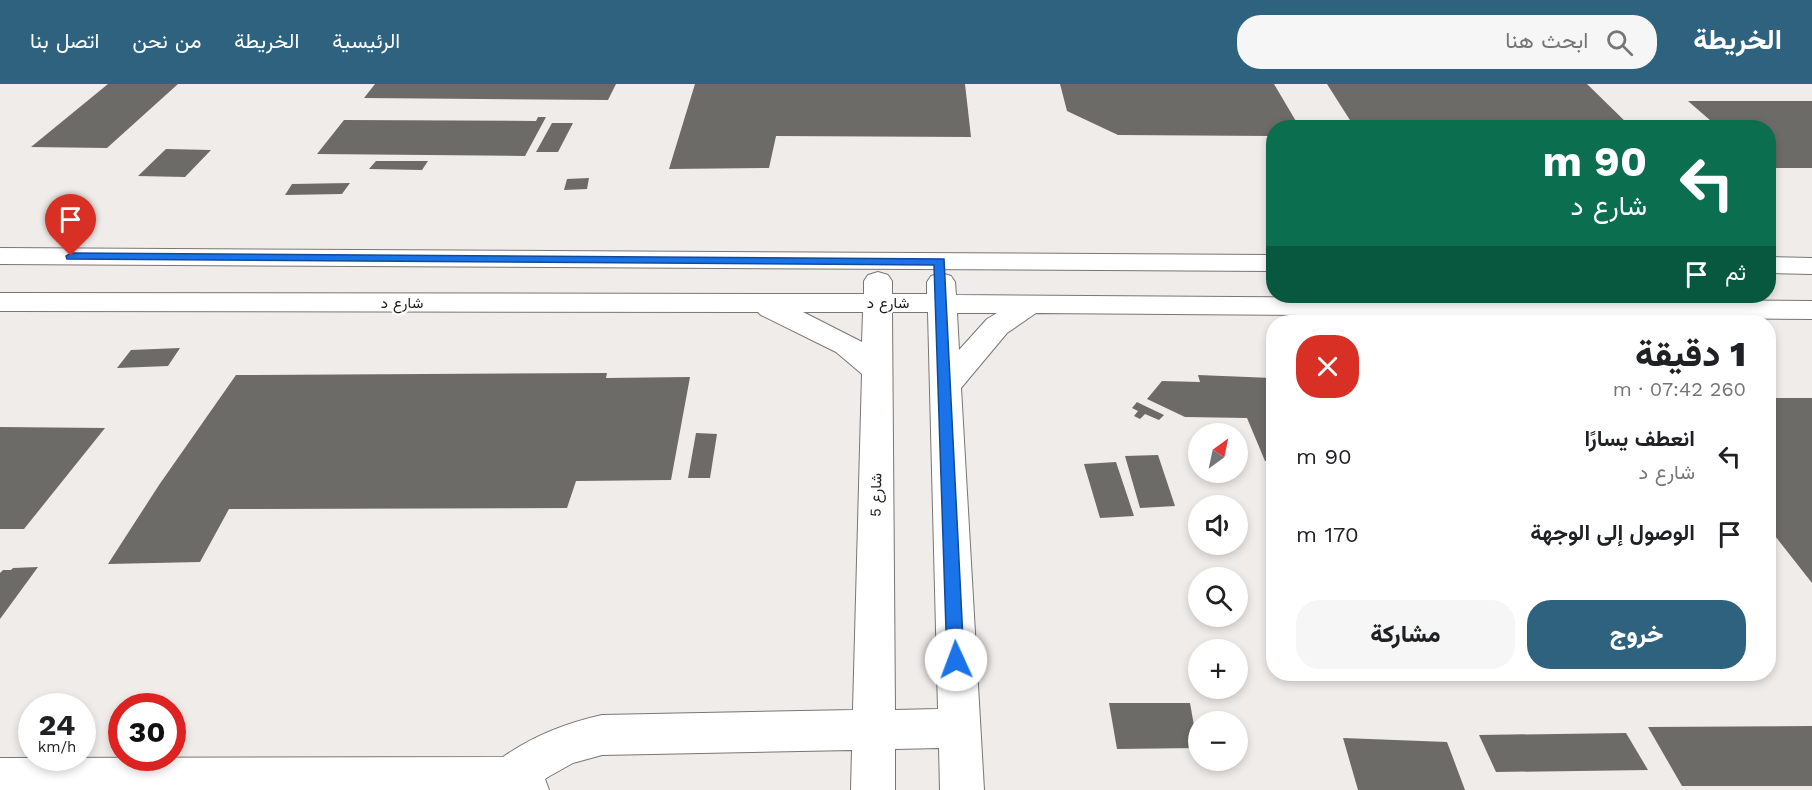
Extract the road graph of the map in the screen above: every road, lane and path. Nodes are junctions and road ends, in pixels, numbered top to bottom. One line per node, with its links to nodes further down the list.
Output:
1 (0, 256): 2 (street)
2 (878, 261): 3 (street); 9 (street, شارع 5)
3 (940, 262): 4 (street); 10 (street)
4 (1266, 263)
5 (1776, 266): 6 (street)
6 (1812, 266)
7 (0, 302): 8 (street, شارع د)
8 (758, 303): 9 (street, شارع د); 13 (street)
9 (877, 303): 10 (street, شارع د); 13 (street, شارع 5)
10 (942, 303): 11 (street, شارع د); 14 (street)
11 (1030, 304): 12 (street, شارع د); 14 (street)
12 (1812, 310)
13 (877, 371): 16 (street, شارع 5)
14 (945, 386): 15 (street)
15 (958, 728): 16 (street); 20 (street)
16 (874, 729): 18 (street); 19 (street, شارع 5)
17 (0, 779): 18 (street)
18 (519, 784)
19 (873, 790)
20 (962, 790)

